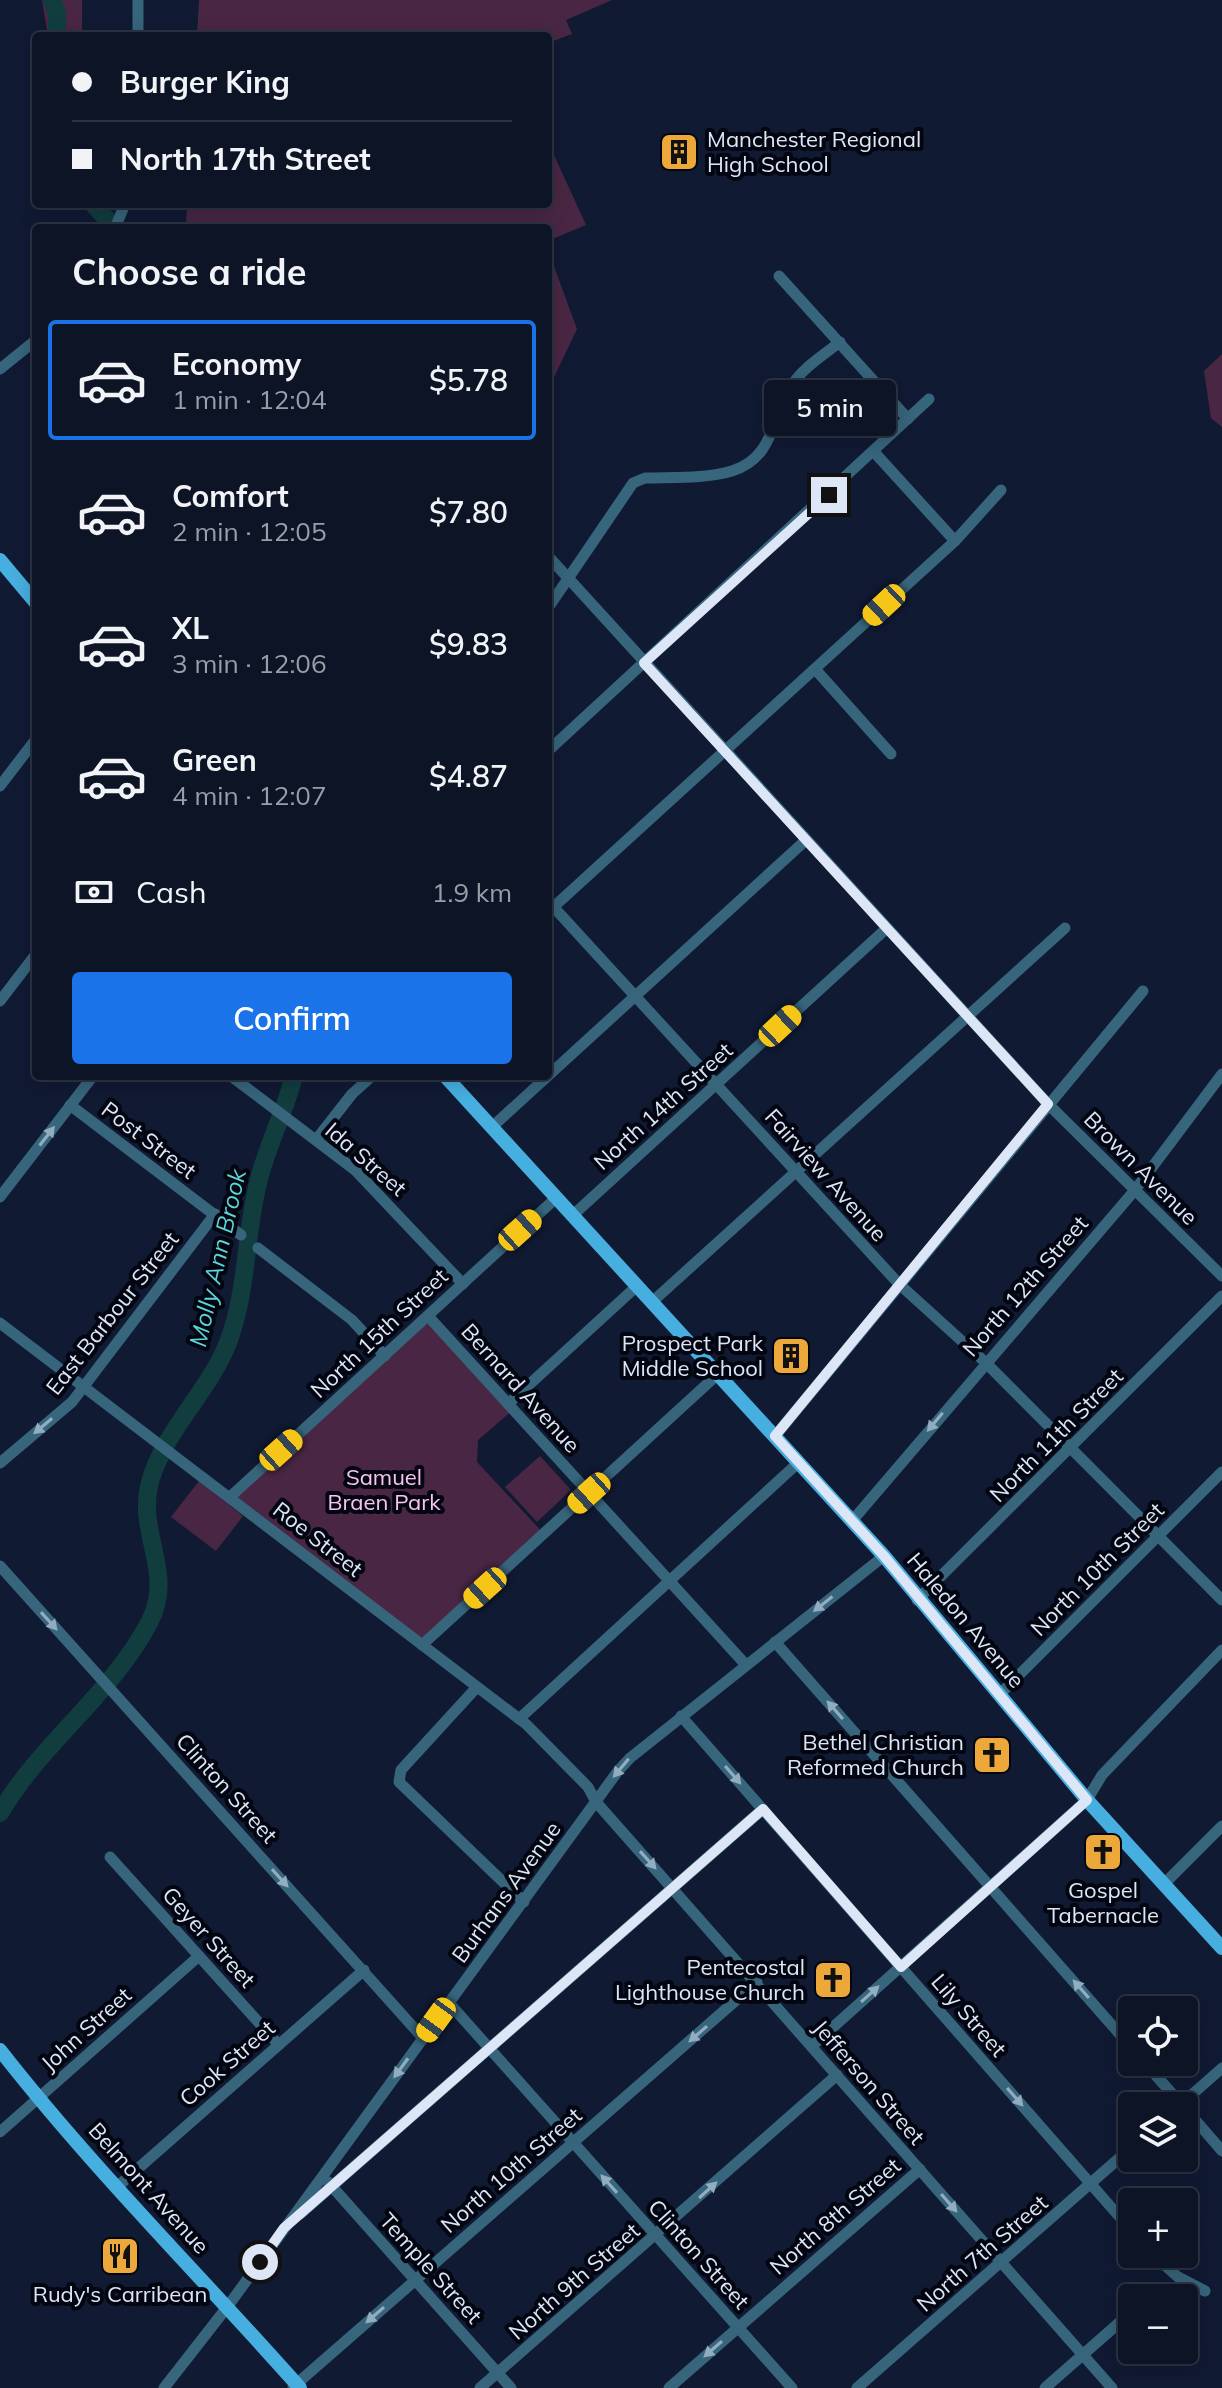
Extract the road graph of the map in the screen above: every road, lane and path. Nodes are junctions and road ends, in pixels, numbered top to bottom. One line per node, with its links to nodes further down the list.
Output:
1 (138, 0): 2 (street)
2 (138, 32)
3 (779, 276): 4 (street)
4 (840, 342): 8 (street); 14 (street)
5 (32, 346): 6 (street)
6 (0, 369)
7 (929, 399): 8 (street)
8 (908, 419): 9 (street)
9 (875, 453): 11 (street); 17 (street)
10 (1001, 490): 11 (street)
11 (955, 541): 18 (street)
12 (0, 560): 15 (main road)
13 (552, 561): 14 (street, Brown Avenue)
14 (568, 580): 16 (street); 17 (street, Brown Avenue)
15 (32, 598)
16 (552, 602)
17 (644, 663): 20 (street); 21 (street, Brown Avenue)
18 (815, 669): 21 (street); 22 (street)
19 (32, 744): 23 (street)
20 (552, 747)
21 (725, 752): 24 (street, Brown Avenue); 25 (street)
22 (891, 754)
23 (0, 786)
24 (806, 840): 27 (street, Brown Avenue); 31 (street)
25 (552, 905)
26 (552, 909): 31 (street, Fairview Avenue)
27 (887, 928): 33 (street, Brown Avenue); 41 (street, North 14th Street)
28 (1065, 928): 33 (street)
29 (32, 959): 32 (street)
30 (1143, 991): 42 (street)
31 (636, 996): 34 (street); 41 (street, Fairview Avenue)
32 (0, 1001)
33 (967, 1017): 42 (street, Brown Avenue); 46 (street)
34 (552, 1072)
35 (1222, 1074): 47 (street, North 12th Street)
36 (90, 1080): 43 (street)
37 (236, 1080): 45 (street, Ida Street)
38 (368, 1080): 45 (street)
39 (449, 1080): 44 (main road, Haledon Avenue)
40 (544, 1080): 44 (street)
41 (716, 1084): 46 (street, Fairview Avenue); 51 (street, North 14th Street)
42 (1048, 1104): 47 (street, Brown Avenue); 56 (street)
43 (70, 1105): 48 (street, one-way to 43); 50 (street, Post Street)
44 (492, 1127): 49 (main road, Haledon Avenue)
45 (316, 1140): 55 (street, Ida Street)
46 (797, 1172): 56 (street, Fairview Avenue); 59 (street)
47 (1135, 1190): 54 (street, Brown Avenue); 63 (street, North 12th Street)
48 (0, 1197)
49 (556, 1198): 51 (main road, Haledon Avenue); 55 (street, North 15th Street)
50 (215, 1214): 52 (street, Post Street); 65 (street, East Barbour Street)
51 (572, 1216): 57 (main road, Haledon Avenue)
52 (241, 1235)
53 (258, 1248): 62 (street)
54 (1222, 1276)
55 (463, 1284): 60 (street, North 15th Street)
56 (899, 1284): 63 (street, Fairview Avenue); 67 (street)
57 (637, 1286): 59 (main road, Haledon Avenue); 66 (street)
58 (1222, 1296): 68 (street, North 11th Street)
59 (652, 1302): 64 (main road, Haledon Avenue)
60 (428, 1316): 62 (street, North 15th Street); 66 (street, Bernard Avenue)
61 (0, 1323): 65 (street, Roe Street)
62 (385, 1356): 73 (street, North 15th Street)
63 (985, 1362): 68 (street, Fairview Avenue); 74 (street, North 12th Street, one-way to 74)
64 (718, 1374): 67 (main road, Haledon Avenue); 72 (street)
65 (83, 1386): 70 (street, East Barbour Street, one-way to 70); 73 (street, Roe Street)
66 (508, 1404): 72 (street, Bernard Avenue)
67 (775, 1436): 69 (main road, Haledon Avenue)
68 (1070, 1451): 75 (street, Fairview Avenue); 79 (street, North 11th Street)
69 (799, 1462): 74 (main road, Haledon Avenue); 78 (street)
70 (0, 1463)
71 (1222, 1472): 75 (street, North 10th Street)
72 (589, 1493): 78 (street, Bernard Avenue); 82 (street)
73 (230, 1497): 82 (street, Roe Street)
74 (852, 1521): 76 (main road, Haledon Avenue)
75 (1158, 1537): 80 (street, Fairview Avenue); 86 (street, North 10th Street)
76 (884, 1556): 79 (main road, Haledon Avenue); 81 (street, Burhans Avenue, one-way to 81)
77 (0, 1566): 101 (street, Clinton Street, one-way to 101)
78 (670, 1581): 84 (street, Bernard Avenue); 88 (street)
79 (917, 1600): 86 (main road, Haledon Avenue)
80 (1222, 1600)
81 (775, 1642): 84 (street, Burhans Avenue); 96 (street, one-way to 81)
82 (422, 1645): 85 (street, Roe Street)
83 (1222, 1650): 89 (street)
84 (746, 1665): 87 (street, Burhans Avenue)
85 (477, 1687): 88 (street, Roe Street); 97 (street)
86 (1000, 1694): 89 (main road, Haledon Avenue)
87 (681, 1716): 90 (street, Burhans Avenue, one-way to 90); 91 (street, Lily Street, one-way to 91)
88 (519, 1719): 90 (street, Roe Street)
89 (1087, 1800): 94 (main road, Haledon Avenue); 96 (street)
90 (596, 1802): 95 (street, Jefferson Street, one-way to 95); 97 (street, Burhans Avenue)
91 (763, 1809): 95 (street); 100 (street, Lily Street)
92 (1222, 1826): 94 (street)
93 (110, 1857): 99 (street, Geyer Street)
94 (1164, 1884): 98 (main road, Haledon Avenue)
95 (673, 1888): 102 (street, Jefferson Street); 108 (street)
96 (991, 1888): 100 (street); 104 (street, one-way to 96)
97 (524, 1902): 103 (street, Burhans Avenue)
98 (1222, 1948)
99 (199, 1956): 106 (street, Geyer Street); 115 (street, John Street)
100 (901, 1967): 107 (street, one-way to 100); 123 (street, Lily Street, one-way to 123)
101 (364, 1970): 105 (street, Clinton Street); 106 (street, Cook Street)
102 (757, 1982): 107 (street, Jefferson Street); 118 (street, North 10th Street, one-way to 118)
103 (449, 2003): 105 (street, Burhans Avenue); 108 (street, Clinton Street)
104 (1118, 2032)
105 (423, 2038): 122 (street, Burhans Avenue, one-way to 122)
106 (279, 2045): 125 (street, Cook Street)
107 (812, 2046): 111 (street, Jefferson Street)
108 (490, 2049): 118 (street, Clinton Street); 124 (street)
109 (0, 2050): 115 (main road, Belmont Avenue)
110 (1222, 2068): 114 (street)
111 (837, 2075): 121 (street, Jefferson Street); 128 (street, North 9th Street, one-way to 111)
112 (1156, 2076): 113 (street)
113 (1170, 2092)
114 (1197, 2092)
115 (40, 2096): 117 (street, John Street); 125 (main road, Belmont Avenue)
116 (1198, 2124): 119 (street)
117 (0, 2132)
118 (573, 2143): 128 (street, Clinton Street, one-way to 118); 131 (street, North 10th Street)
119 (1222, 2151)
120 (1118, 2159): 123 (street, North 7th Street)
121 (920, 2169): 129 (street, Jefferson Street, one-way to 129); 135 (street, North 8th Street)
122 (322, 2175): 124 (street, Temple Street); 127 (street, Burhans Avenue)
123 (1091, 2183): 126 (street, Lily Street); 129 (street, North 7th Street)
124 (332, 2186): 127 (street); 131 (street, Temple Street)
125 (117, 2187): 133 (main road, Belmont Avenue)
126 (1118, 2215)
127 (284, 2228): 133 (street, Burhans Avenue)
128 (657, 2236): 135 (street, Clinton Street); 137 (street, North 9th Street)
129 (1001, 2262): 136 (street, Jefferson Street); 144 (street, North 7th Street)
130 (1168, 2268): 132 (street)
131 (415, 2280): 137 (street, Temple Street); 138 (street, North 10th Street, one-way to 138)
132 (1205, 2291)
133 (228, 2306): 138 (main road, Belmont Avenue); 139 (street, Burhans Avenue)
134 (1118, 2324): 136 (street)
135 (738, 2327): 142 (street, North 8th Street, one-way to 142); 143 (street, Clinton Street)
136 (1083, 2355): 145 (street); 146 (street, Jefferson Street)
137 (497, 2373): 140 (street, North 9th Street); 141 (street, Temple Street)
138 (296, 2387)
139 (164, 2388)
140 (480, 2388)
141 (511, 2388)
142 (669, 2388)
143 (792, 2388)
144 (857, 2388)
145 (1045, 2388)
146 (1112, 2388)

